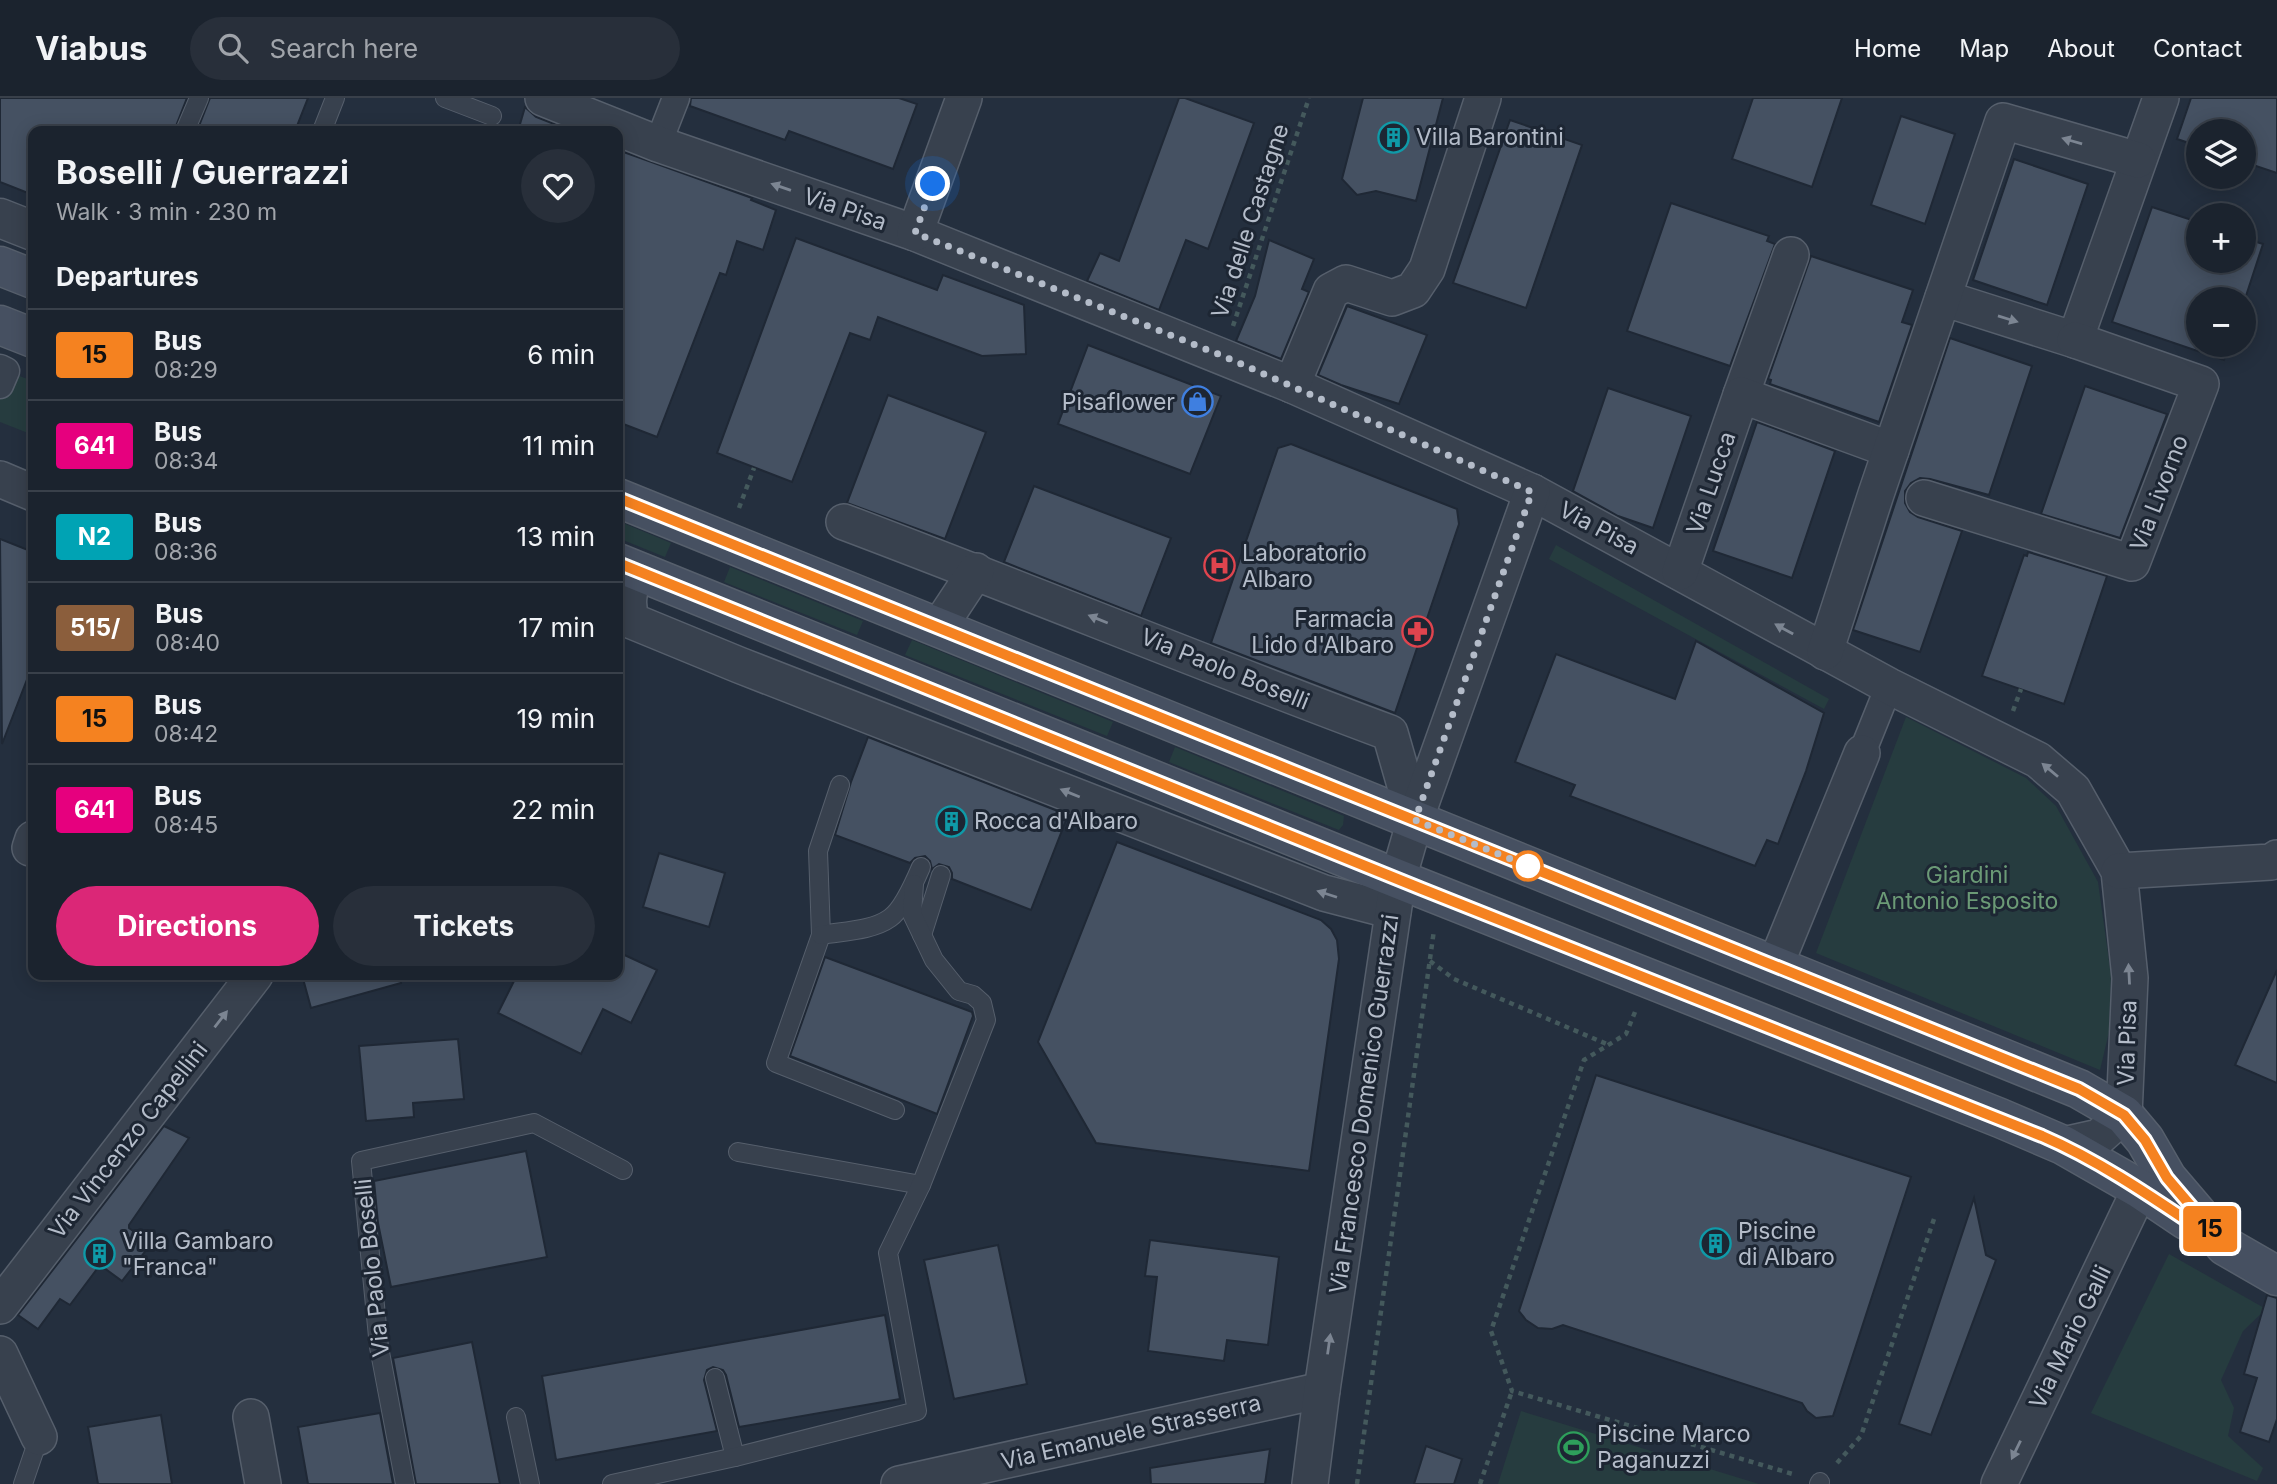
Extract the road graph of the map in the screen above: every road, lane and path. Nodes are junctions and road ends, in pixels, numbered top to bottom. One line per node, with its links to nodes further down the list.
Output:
1 (198, 98): 11 (lane)
2 (335, 98): 12 (lane)
3 (444, 98): 10 (lane)
4 (543, 98): 13 (street, Via Pisa)
5 (676, 98): 15 (street)
6 (964, 98): 19 (street)
7 (1309, 98): 27 (path, Via delle Castagne)
8 (1483, 98): 30 (street)
9 (2161, 98): 16 (street)
10 (492, 116)
11 (187, 126)
12 (324, 126)
13 (613, 126)
14 (623, 130): 15 (street, Via Pisa)
15 (658, 144): 19 (street, Via Pisa, one-way to 15)
16 (2138, 160): 23 (street, one-way to 23); 26 (street)
17 (0, 218): 18 (street)
18 (28, 229)
19 (915, 233): 27 (street, Via Pisa)
20 (1791, 256): 31 (street, Via Lucca)
21 (0, 266): 22 (main road)
22 (28, 277)
23 (1943, 298): 26 (street, Via Livorno, one-way to 26); 32 (street)
24 (0, 325): 25 (main road)
25 (28, 336)
26 (2075, 340): 37 (street, Via Livorno)
27 (1223, 356): 30 (street, Via Pisa)
28 (0, 368): 29 (street)
29 (0, 385)
30 (1293, 385): 36 (street, Via Pisa)
31 (1741, 395): 32 (street); 43 (street, Via Lucca)
32 (1891, 450): 45 (street)
33 (754, 468): 39 (path)
34 (0, 479): 35 (street)
35 (28, 491)
36 (1532, 492): 43 (street, Via Pisa); 49 (street, Via Francesco Domenico Guerrazzi)
37 (1924, 498)
38 (623, 500): 44 (main road)
39 (735, 519)
40 (844, 522): 42 (street, Via Paolo Boselli)
41 (626, 567): 53 (main road); 53 (street, one-way to 41)
42 (975, 571): 44 (street); 49 (street, Via Paolo Boselli, one-way to 42)
43 (1681, 572): 45 (street, Via Pisa, one-way to 43)
44 (939, 627): 49 (main road)
45 (1825, 652): 46 (street, Via Pisa)
46 (1889, 686): 47 (street); 51 (street, Via Pisa, one-way to 46)
47 (1862, 753): 58 (street)
48 (840, 785): 55 (lane)
49 (1415, 820): 53 (street, Via Francesco Domenico Guerrazzi); 58 (main road)
50 (2277, 859): 51 (street)
51 (2119, 871): 63 (street, Via Pisa, one-way to 51)
52 (942, 876): 56 (lane)
53 (1396, 895): 64 (main road); 75 (street, Via Francesco Domenico Guerrazzi, one-way to 53)
54 (1447, 934): 57 (path)
55 (821, 935): 56 (lane); 62 (lane)
56 (922, 935): 67 (lane)
57 (1430, 961): 61 (path); 89 (path)
58 (1775, 966): 63 (main road)
59 (249, 983): 72 (street, Via Vincenzo Capellini, one-way to 59)
60 (1636, 1010): 61 (path)
61 (1609, 1045): 76 (path)
62 (895, 1110)
63 (2124, 1115): 64 (street); 70 (main road, Via Pisa)
64 (2063, 1145): 68 (main road)
65 (737, 1152): 67 (lane)
66 (623, 1170): 84 (lane, Via Paolo Boselli)
67 (921, 1185): 80 (lane)
68 (2140, 1189): 70 (main road); 91 (street, Via Mario Galli, one-way to 91)
69 (1934, 1219): 81 (path)
70 (2225, 1246): 71 (main road, Via Pisa)
71 (2277, 1276)
72 (0, 1306)
73 (0, 1354): 79 (street)
74 (716, 1378): 80 (lane)
75 (1322, 1390): 87 (street, Via Emanuele Strasserra); 88 (street, Via Francesco Domenico Guerrazzi)
76 (1512, 1391): 81 (path); 90 (path)
77 (251, 1417): 83 (street)
78 (516, 1417): 85 (lane)
79 (39, 1437): 82 (lane)
80 (735, 1457): 86 (lane)
81 (1820, 1483)
82 (23, 1484)
83 (263, 1484)
84 (405, 1484)
85 (530, 1484)
86 (612, 1484)
87 (900, 1484)
88 (1310, 1484)
89 (1357, 1484)
90 (1480, 1484)
91 (1999, 1484)

